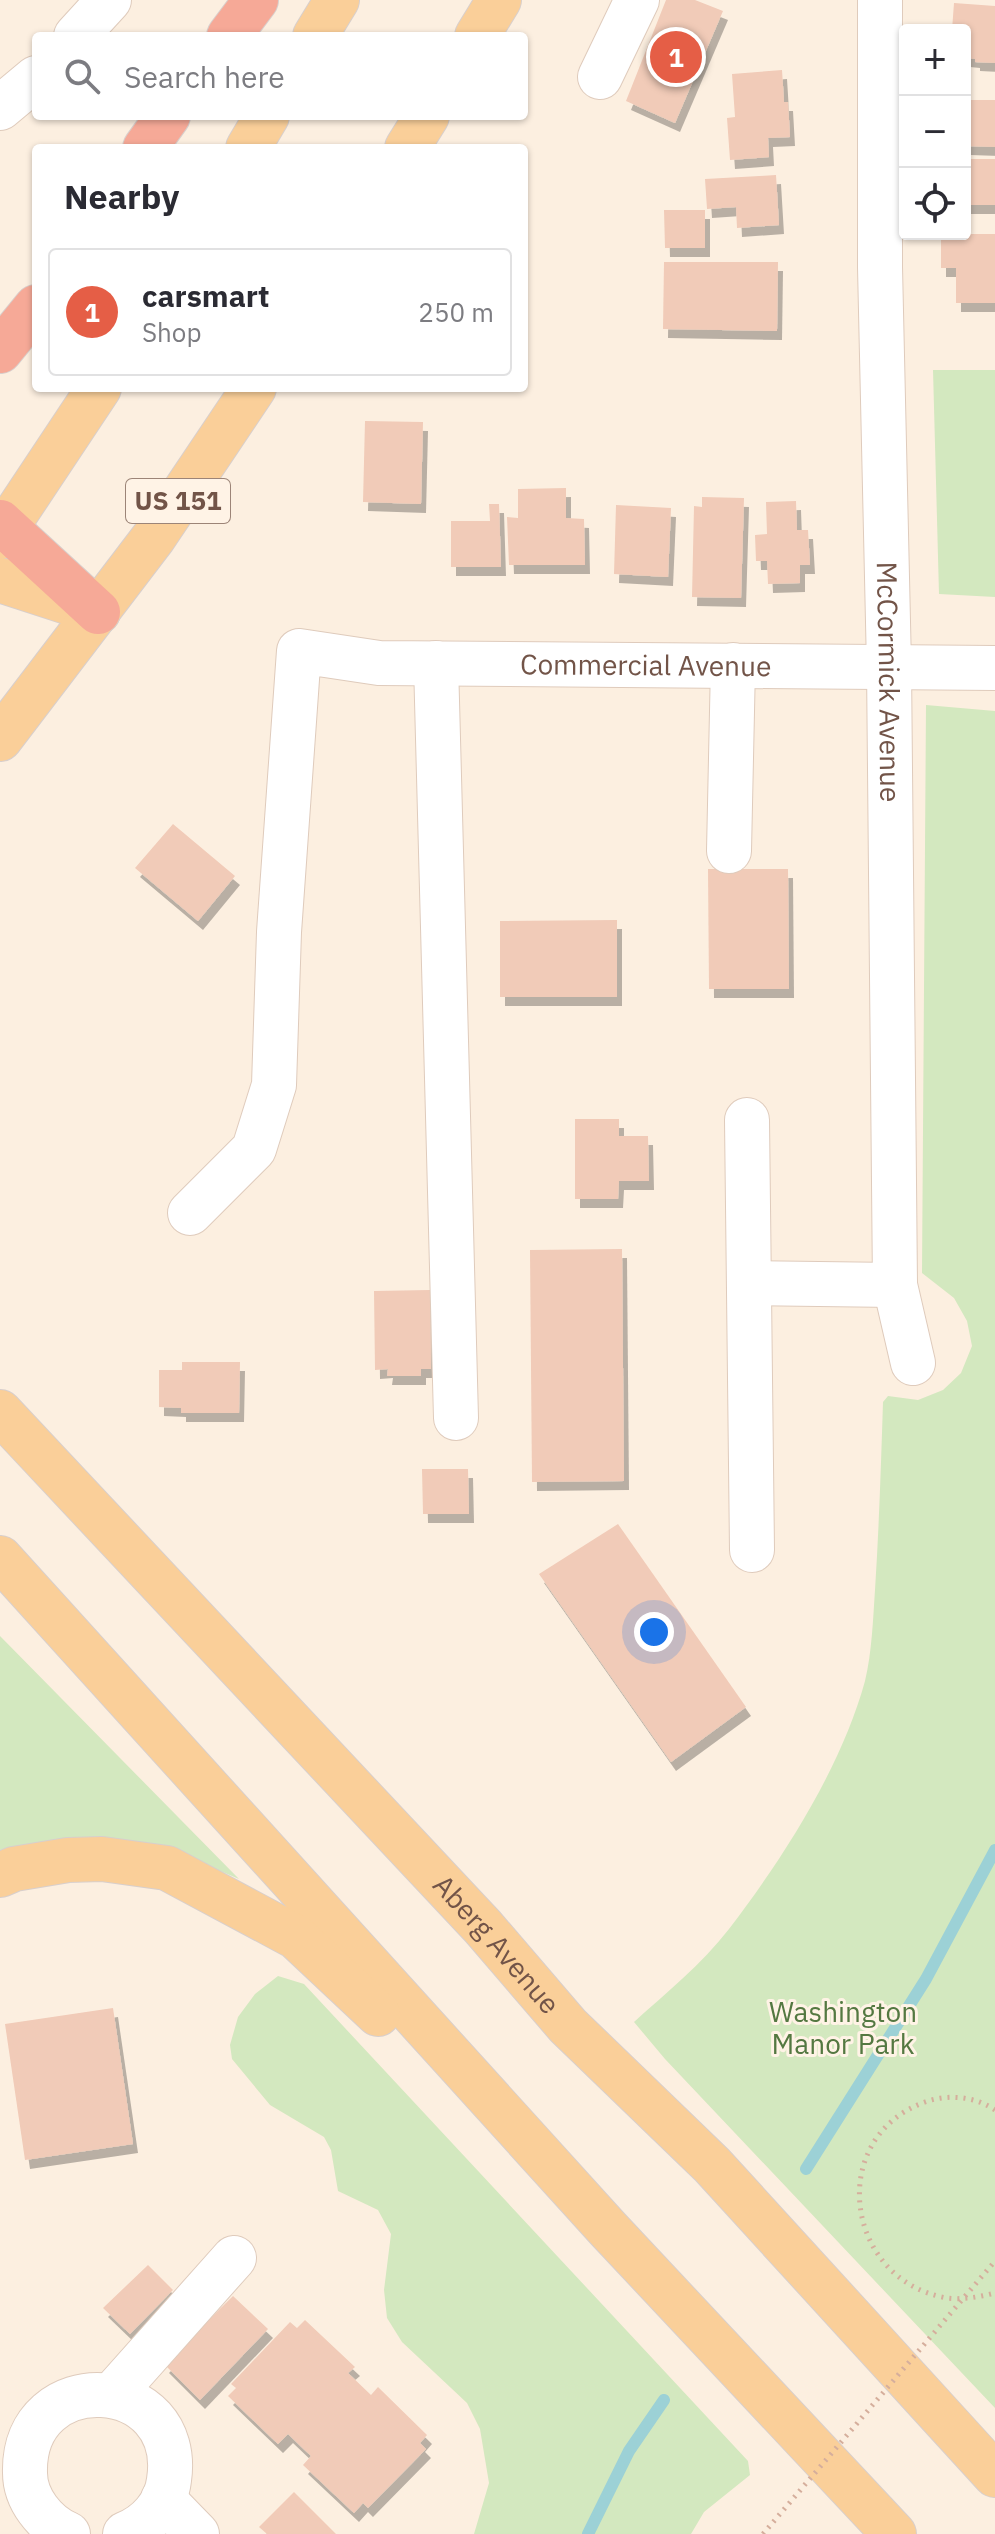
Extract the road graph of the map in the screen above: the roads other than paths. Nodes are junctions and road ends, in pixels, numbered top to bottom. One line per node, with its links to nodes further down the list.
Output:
1 (109, 0): 7 (street)
2 (256, 0): 8 (highway)
3 (337, 0): 9 (main road)
4 (499, 0): 10 (main road)
5 (637, 0): 11 (street)
6 (880, 0): 29 (street, McCormick Avenue)
7 (80, 32)
8 (232, 32)
9 (317, 32)
10 (479, 32)
11 (600, 77)
12 (32, 81): 13 (street)
13 (0, 108)
14 (165, 120): 17 (highway)
15 (265, 120): 18 (main road)
16 (424, 120): 19 (main road)
17 (148, 144)
18 (250, 144)
19 (410, 144)
20 (32, 312): 21 (highway)
21 (0, 351)
22 (96, 392): 24 (main road)
23 (251, 392): 26 (main road, US 151)
24 (2, 529): 26 (highway)
25 (0, 580): 26 (main road)
26 (98, 612): 31 (main road, US 151)
27 (436, 663): 28 (street, Commercial Avenue); 34 (street, Commercial Avenue); 39 (street)
28 (733, 665): 29 (street, Commercial Avenue); 32 (street)
29 (889, 666): 30 (street, Commercial Avenue); 36 (street, McCormick Avenue)
30 (995, 668)
31 (0, 739)
32 (729, 851)
33 (747, 1120): 35 (street)
34 (190, 1213)
35 (749, 1283): 36 (street); 40 (street)
36 (895, 1285): 37 (street, McCormick Avenue)
37 (913, 1363)
38 (0, 1412): 46 (main road, Aberg Avenue)
39 (456, 1418)
40 (752, 1550)
41 (0, 1558): 43 (main road)
42 (0, 1875): 43 (main road)
43 (608, 2229): 51 (main road)
44 (234, 2258): 45 (street)
45 (112, 2395): 47 (street); 48 (street)
46 (995, 2475)
47 (163, 2499): 49 (street); 50 (street)
48 (65, 2534)
49 (125, 2534)
50 (197, 2534)
51 (894, 2534)

